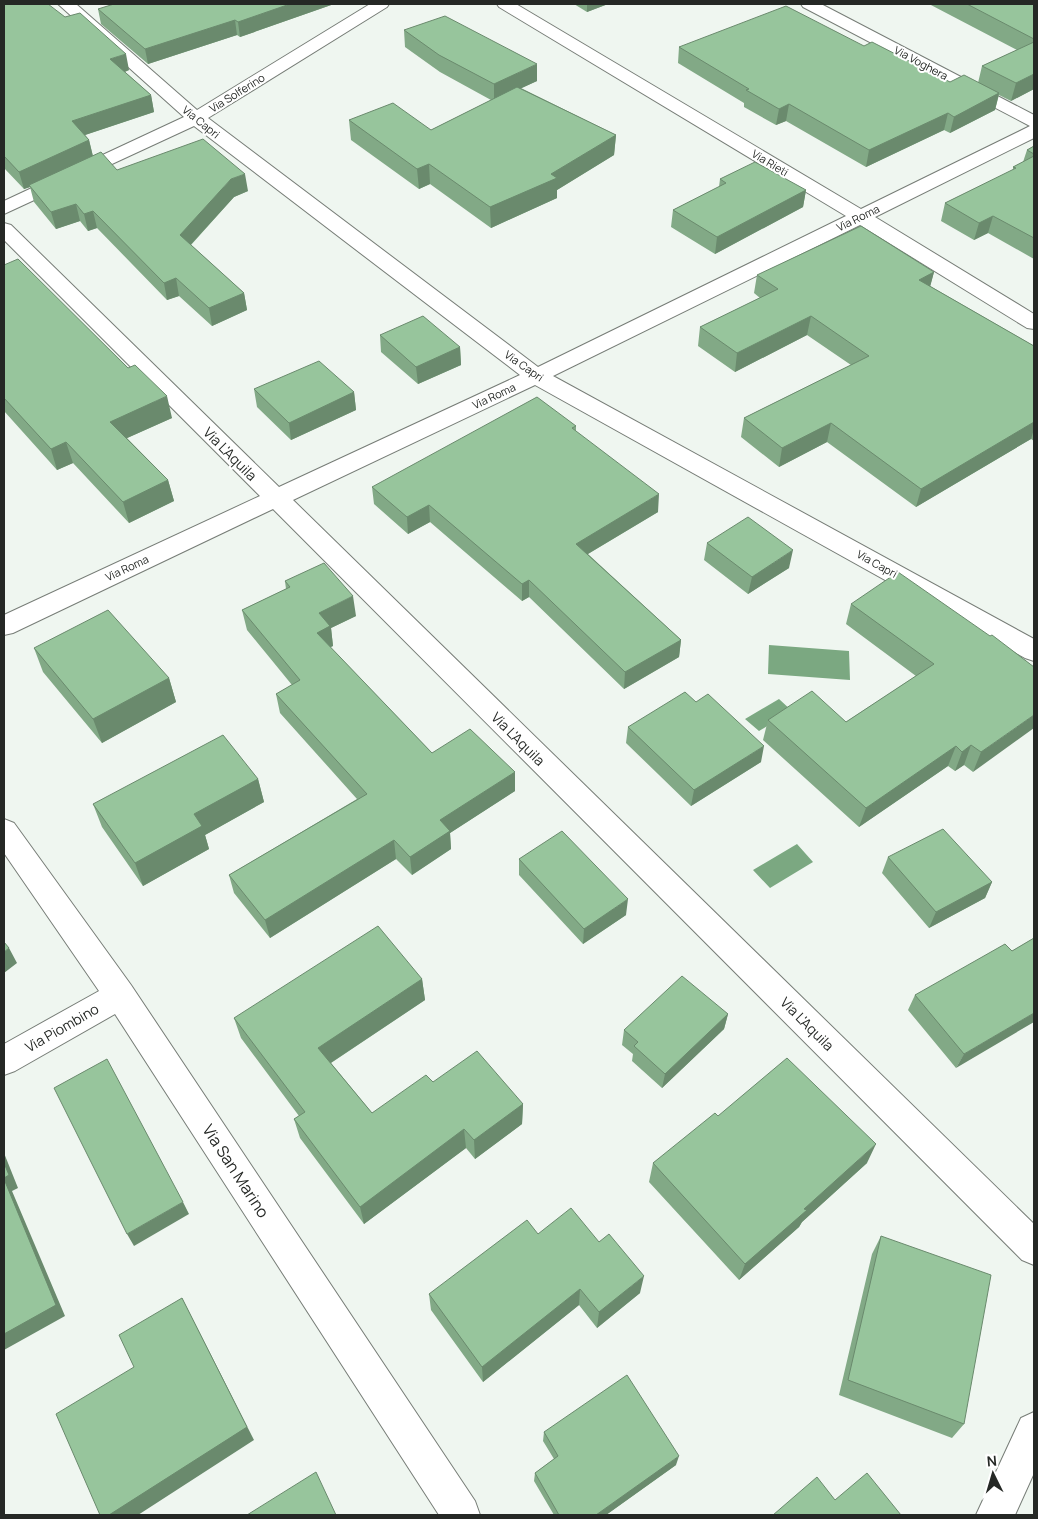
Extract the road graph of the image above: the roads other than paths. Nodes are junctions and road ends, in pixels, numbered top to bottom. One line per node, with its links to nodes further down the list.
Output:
1 (66, 4): 5 (street, Via Capri)
2 (381, 4): 5 (street, Via Solferino)
3 (504, 4): 9 (street, Via Rieti)
4 (809, 4): 6 (street, Via Voghera)
5 (196, 118): 8 (street, Via Solferino); 12 (street, Via Capri)
6 (1034, 122)
7 (1034, 132): 9 (street, Via Roma)
8 (4, 208)
9 (861, 217): 11 (street, Via Rieti); 12 (street, Via Roma)
10 (4, 229): 13 (street, Via L'Aquila)
11 (1034, 323)
12 (536, 376): 13 (street, Via Roma); 15 (street, Via Capri)
13 (275, 498): 14 (street, Via Roma); 19 (street, Via L'Aquila)
14 (4, 626)
15 (1034, 651)
16 (4, 831): 17 (street, Via San Marino)
17 (120, 994): 18 (street, Via Piombino); 21 (street, Via San Marino)
18 (4, 1061)
19 (1034, 1248)
20 (1034, 1431): 22 (street)
21 (461, 1515)
22 (995, 1515)

